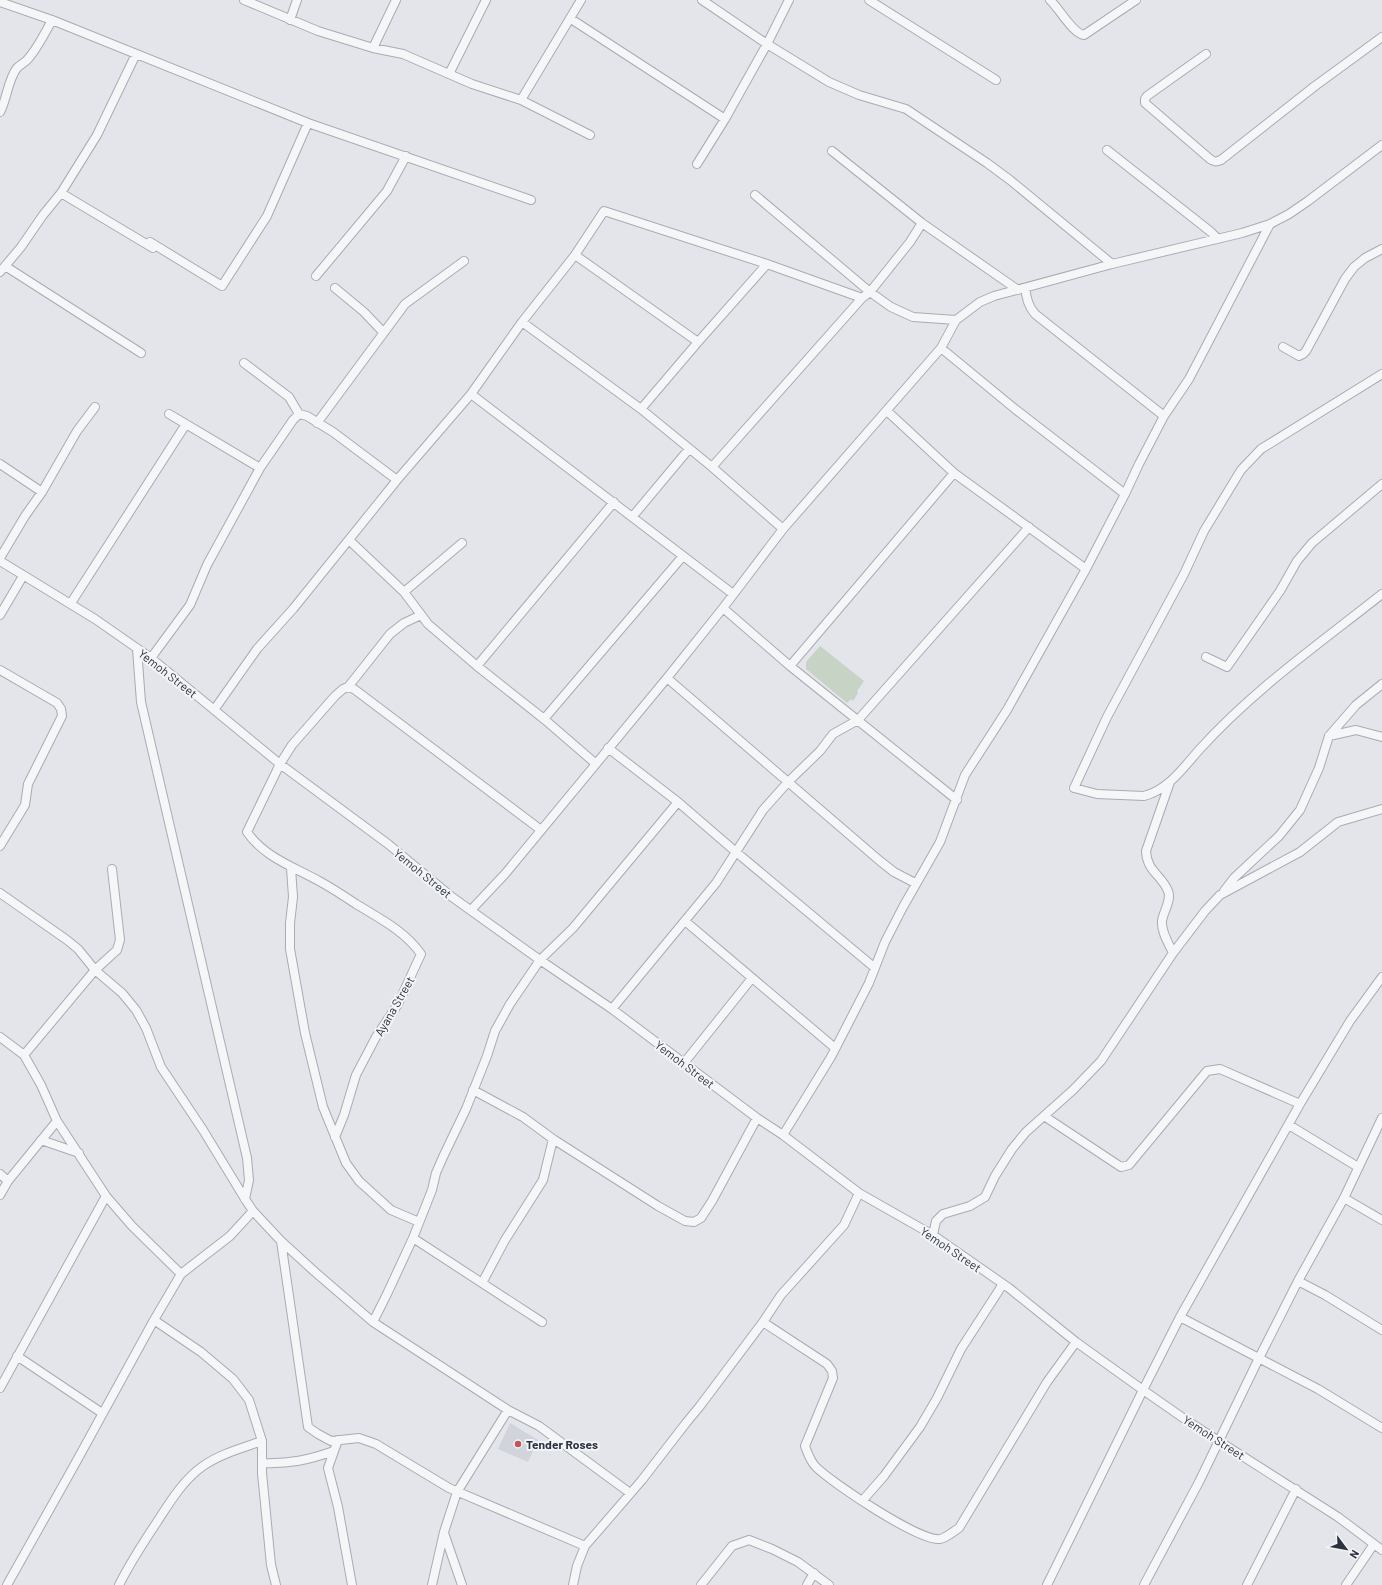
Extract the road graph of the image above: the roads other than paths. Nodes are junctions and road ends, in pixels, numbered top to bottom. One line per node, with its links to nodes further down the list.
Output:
1 (244, 0): 14 (street)
2 (297, 0): 14 (street)
3 (396, 0): 17 (street)
4 (486, 0): 20 (street)
5 (581, 0): 12 (street)
6 (702, 0): 16 (street)
7 (789, 0): 16 (street)
8 (870, 0): 21 (street)
9 (1050, 0): 10 (street)
10 (1136, 0)
11 (0, 2): 13 (street)
12 (571, 19): 22 (street); 24 (street)
13 (52, 20): 18 (street); 23 (street)
14 (290, 20): 17 (street)
15 (1382, 37): 19 (street)
16 (767, 44): 24 (street); 44 (street)
17 (373, 48): 20 (street)
18 (136, 54): 25 (street); 32 (street)
19 (1206, 54)
20 (449, 74): 22 (street)
21 (996, 80)
22 (521, 100): 26 (street)
23 (0, 112)
24 (725, 119): 31 (street)
25 (308, 123): 30 (street); 38 (street)
26 (590, 135)
27 (1382, 145): 36 (street)
28 (1107, 150): 37 (street)
29 (832, 151): 35 (street)
30 (406, 156): 34 (street); 46 (street)
31 (697, 164)
32 (61, 193): 40 (street); 45 (street)
33 (755, 195): 49 (street)
34 (531, 200)
35 (922, 223): 48 (street); 49 (street)
36 (1270, 224): 37 (street); 66 (street)
37 (1218, 239): 44 (street)
38 (150, 242)
39 (1382, 249): 55 (street)
40 (160, 252)
41 (575, 255): 43 (street); 52 (street); 54 (street)
42 (464, 261): 53 (street)
43 (767, 264): 50 (street); 54 (street)
44 (1112, 264): 48 (street)
45 (2, 269): 57 (street)
46 (316, 276)
47 (335, 288): 53 (street)
48 (1021, 289): 51 (street); 66 (street)
49 (870, 292): 50 (street); 51 (street)
50 (862, 298): 71 (street)
51 (956, 320): 56 (street)
52 (522, 322): 60 (street); 62 (street)
53 (383, 332): 67 (street)
54 (698, 342): 62 (street)
55 (1282, 347)
56 (941, 348): 63 (street); 77 (street)
57 (140, 353)
58 (244, 363): 65 (street)
59 (1382, 374): 114 (street)
60 (471, 394): 74 (street); 78 (street)
61 (95, 406): 76 (street)
62 (640, 409): 69 (street)
63 (887, 411): 73 (street); 81 (street)
64 (169, 414): 68 (street)
65 (299, 414): 67 (street); 72 (street)
66 (1164, 416): 77 (street)
67 (317, 422): 74 (street)
68 (186, 424): 72 (street); 92 (street)
69 (689, 449): 71 (street); 79 (street)
70 (0, 464): 76 (street)
71 (712, 466): 81 (street)
72 (260, 468): 98 (street)
73 (954, 473): 80 (street); 100 (street)
74 (397, 480): 82 (street)
75 (1382, 484): 97 (street)
76 (42, 492): 85 (street)
77 (1125, 494): 87 (street)
78 (614, 502): 79 (street); 99 (street)
79 (633, 516): 84 (street)
80 (1029, 527): 87 (street); 107 (street)
81 (783, 529): 90 (street)
82 (349, 540): 89 (street); 105 (street)
83 (462, 543): 89 (street)
84 (683, 556): 90 (street); 106 (street)
85 (0, 558)
86 (0, 561): 88 (street, Yemoh Street)
87 (1086, 569): 115 (street)
88 (23, 576): 92 (street, Yemoh Street); 94 (street)
89 (404, 592): 95 (street)
90 (733, 594): 93 (street)
91 (1382, 594): 114 (street)
92 (71, 603): 96 (street, Yemoh Street)
93 (723, 608): 100 (street); 102 (street)
94 (0, 615)
95 (421, 615): 99 (street); 104 (street)
96 (137, 649): 98 (street, Yemoh Street); 158 (street)
97 (1206, 657)
98 (151, 658): 105 (street, Yemoh Street)
99 (477, 666): 106 (street)
100 (790, 666): 107 (street)
101 (0, 670): 119 (street)
102 (667, 678): 110 (street); 113 (street)
103 (1382, 684): 108 (street)
104 (348, 687): 112 (street); 118 (street)
105 (214, 710): 112 (street, Yemoh Street)
106 (544, 719): 111 (street)
107 (858, 720): 113 (street); 115 (street)
108 (1329, 736): 109 (street); 125 (street)
109 (1382, 737)
110 (608, 748): 111 (street); 116 (street)
111 (595, 763): 118 (street)
112 (280, 764): 121 (street); 126 (street, Yemoh Street)
113 (788, 782): 120 (street); 123 (street)
114 (1170, 782): 128 (street)
115 (957, 800): 123 (street)
116 (678, 802): 120 (street); 129 (street)
117 (1382, 808): 125 (street)
118 (540, 830): 126 (street)
119 (0, 846)
120 (736, 852): 127 (street); 130 (street)
121 (291, 868): 147 (street); 147 (street, Ayana Street)
122 (112, 869): 131 (street)
123 (915, 883): 130 (street)
124 (0, 893): 131 (street)
125 (1220, 895): 128 (street)
126 (471, 910): 129 (street, Yemoh Street)
127 (685, 921): 133 (street); 134 (street)
128 (1173, 954): 141 (street)
129 (540, 960): 134 (street, Yemoh Street); 139 (street)
130 (875, 968): 136 (street)
131 (95, 970): 137 (street); 158 (street)
132 (1382, 977): 140 (street)
133 (752, 978): 136 (street); 138 (street)
134 (612, 1009): 138 (street, Yemoh Street)
135 (0, 1037): 137 (street)
136 (835, 1048): 146 (street)
137 (24, 1055): 144 (street)
138 (684, 1063): 142 (street, Yemoh Street)
139 (473, 1090): 148 (street); 161 (street)
140 (1300, 1104): 141 (street); 145 (street)
141 (1044, 1116): 162 (street)
142 (757, 1118): 146 (street, Yemoh Street); 148 (street)
143 (1382, 1118): 151 (street)
144 (57, 1121): 149 (street); 150 (street)
145 (1289, 1125): 151 (street); 169 (street)
146 (783, 1135): 154 (street, Yemoh Street)
147 (334, 1137): 161 (street)
148 (553, 1139): 167 (street)
149 (41, 1140): 150 (street); 153 (street)
150 (79, 1153): 156 (street)
151 (1358, 1167): 157 (street)
152 (0, 1174): 153 (street)
153 (8, 1181): 155 (street)
154 (859, 1193): 162 (street, Yemoh Street); 173 (street)
155 (0, 1195)
156 (106, 1196): 165 (street); 176 (street)
157 (1344, 1198): 160 (street); 166 (street)
158 (245, 1199): 159 (street)
159 (253, 1211): 164 (street); 165 (street)
160 (1382, 1220)
161 (419, 1222): 163 (street)
162 (933, 1235): 168 (street, Yemoh Street)
163 (413, 1238): 167 (street); 171 (street)
164 (280, 1241): 171 (street); 183 (street)
165 (181, 1274): 170 (street)
166 (1298, 1280): 174 (street); 177 (street)
167 (482, 1283): 172 (street)
168 (1003, 1284): 175 (street, Yemoh Street); 191 (street)
169 (1180, 1317): 177 (street); 179 (street)
170 (154, 1320): 181 (street); 184 (street)
171 (373, 1322): 180 (street)
172 (542, 1322)
173 (763, 1322): 190 (street); 191 (street)
174 (1382, 1330)
175 (1076, 1342): 179 (street, Yemoh Street); 191 (street)
176 (17, 1356): 178 (street); 181 (street)
177 (1259, 1358): 182 (street); 185 (street)
178 (0, 1388)
179 (1143, 1390): 185 (street, Yemoh Street); 207 (street)
180 (508, 1410): 189 (street); 190 (street)
181 (102, 1413): 197 (street)
182 (1382, 1428)
183 (338, 1440): 186 (street); 189 (street)
184 (262, 1441): 187 (street); 198 (street)
185 (1219, 1441): 188 (street, Yemoh Street); 208 (street)
186 (334, 1451): 187 (street); 200 (street)
187 (262, 1463): 199 (street)
188 (1296, 1489): 193 (street, Yemoh Street); 209 (street)
189 (457, 1492): 192 (street); 194 (street)
190 (630, 1493): 194 (street)
191 (863, 1500)
192 (444, 1532): 201 (street); 202 (street)
193 (1374, 1544): 195 (street, Yemoh Street); 210 (street)
194 (585, 1546): 203 (street)
195 (1382, 1550)
196 (814, 1573): 204 (street); 205 (street); 206 (street)
197 (8, 1585)
198 (119, 1585)
199 (276, 1585)
200 (352, 1585)
201 (432, 1585)
202 (462, 1585)
203 (573, 1585)
204 (700, 1585)
205 (807, 1585)
206 (829, 1585)
207 (1047, 1585)
208 (1144, 1585)
209 (1247, 1585)
210 (1346, 1585)

